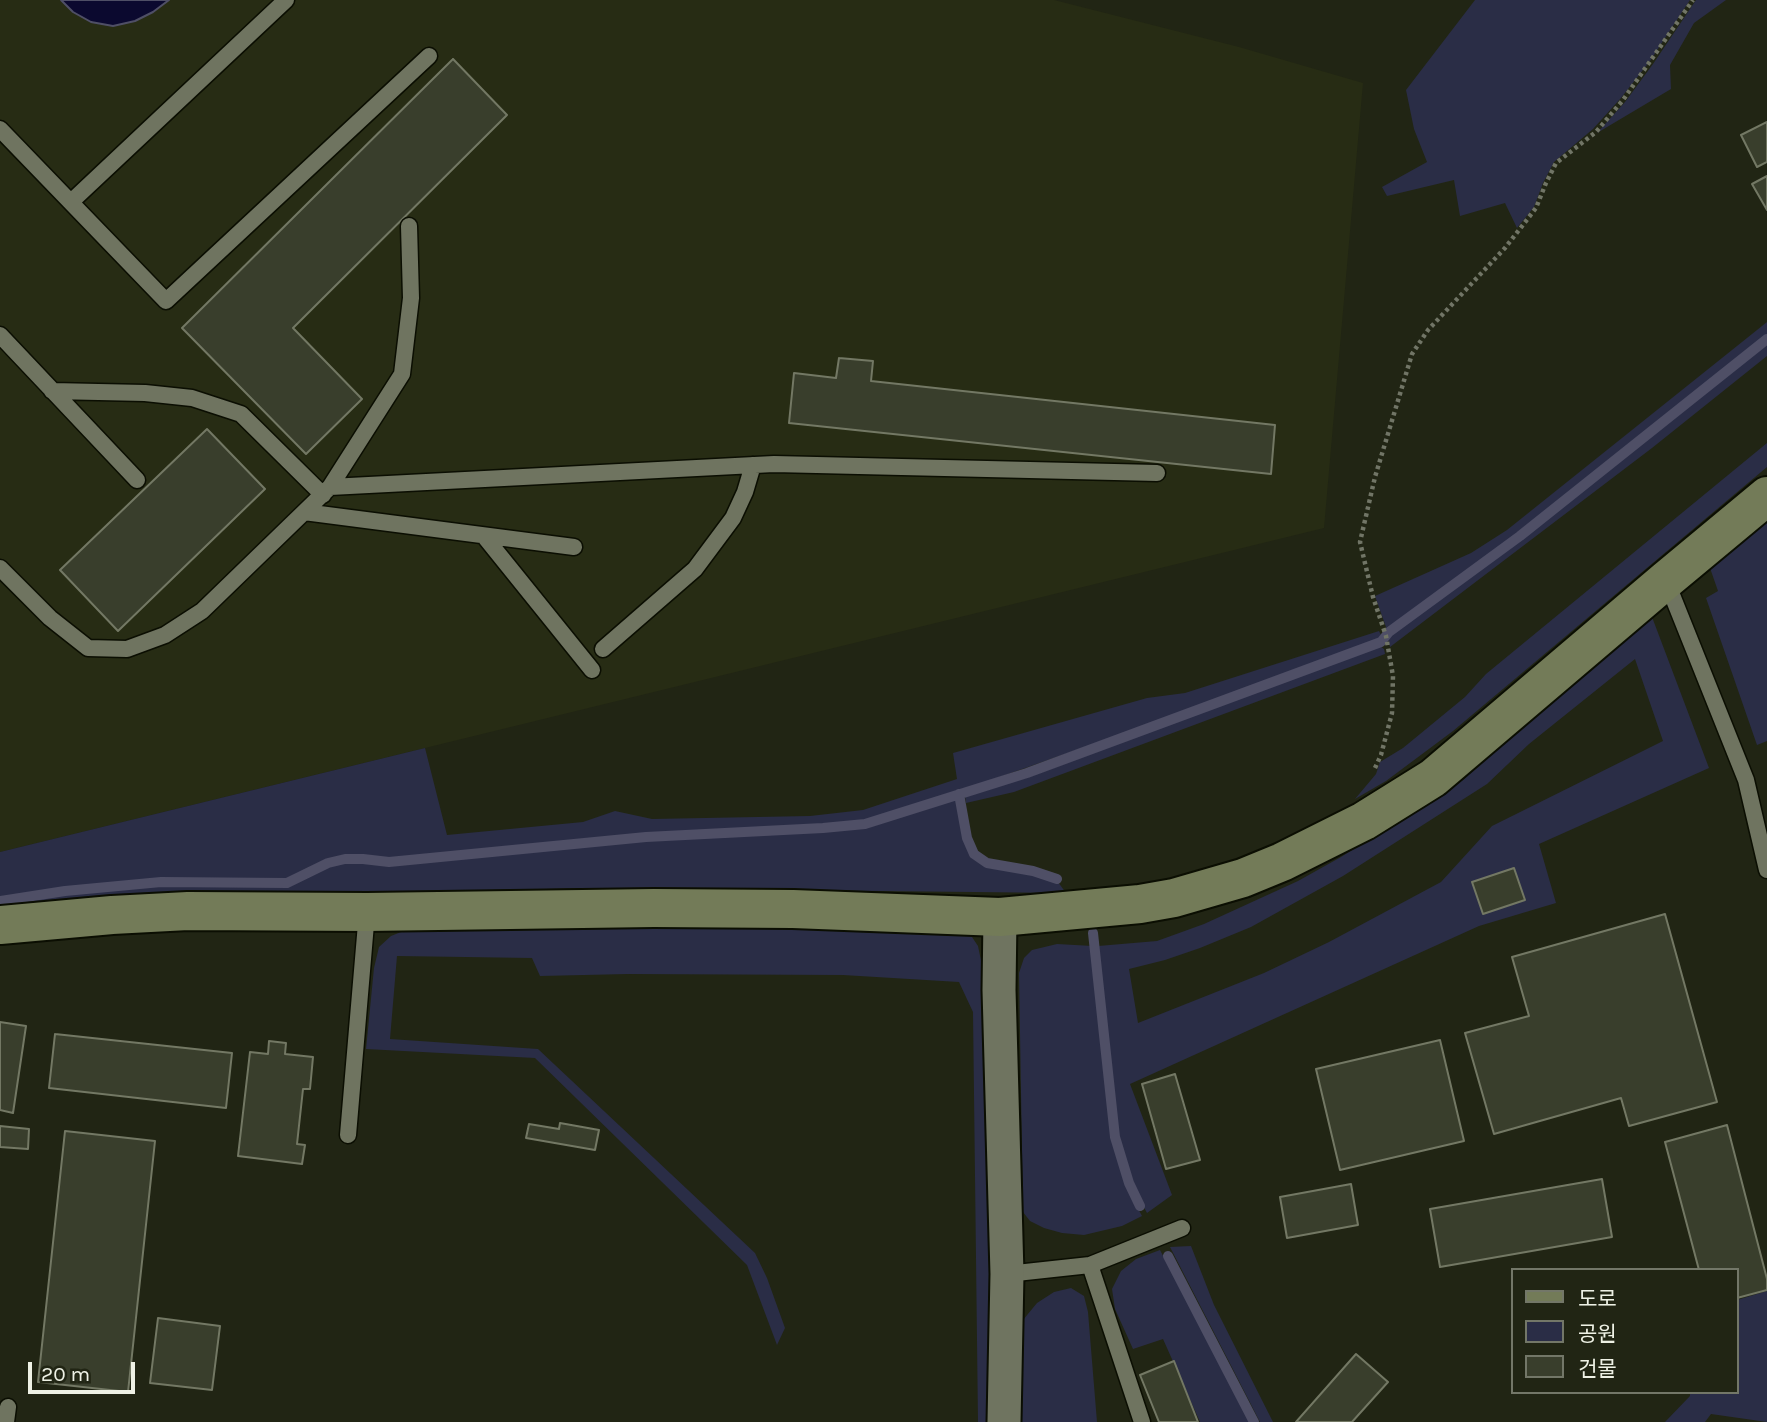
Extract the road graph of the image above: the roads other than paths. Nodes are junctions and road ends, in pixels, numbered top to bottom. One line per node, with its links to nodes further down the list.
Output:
1 (286, 0): 4 (lane)
2 (429, 56): 4 (lane)
3 (0, 129): 4 (lane)
4 (72, 201)
5 (409, 226): 11 (lane)
6 (0, 335): 7 (lane)
7 (52, 391): 10 (lane); 11 (lane)
8 (753, 465): 9 (lane); 11 (lane); 18 (lane)
9 (1157, 472)
10 (137, 480)
11 (327, 491): 13 (lane)
12 (1767, 496): 17 (street)
13 (304, 512): 14 (lane); 16 (lane)
14 (484, 536): 15 (lane); 19 (lane)
15 (574, 547)
16 (0, 568)
17 (1666, 580): 20 (lane); 22 (street)
18 (603, 649)
19 (592, 670)
20 (1767, 870)
21 (367, 912): 22 (street); 23 (street); 24 (lane)
22 (1000, 917): 27 (street)
23 (0, 925)
24 (348, 1135)
25 (1181, 1228): 26 (lane)
26 (1090, 1265): 27 (lane); 29 (lane)
27 (1007, 1274): 28 (street)
28 (1004, 1422)
29 (1142, 1422)

